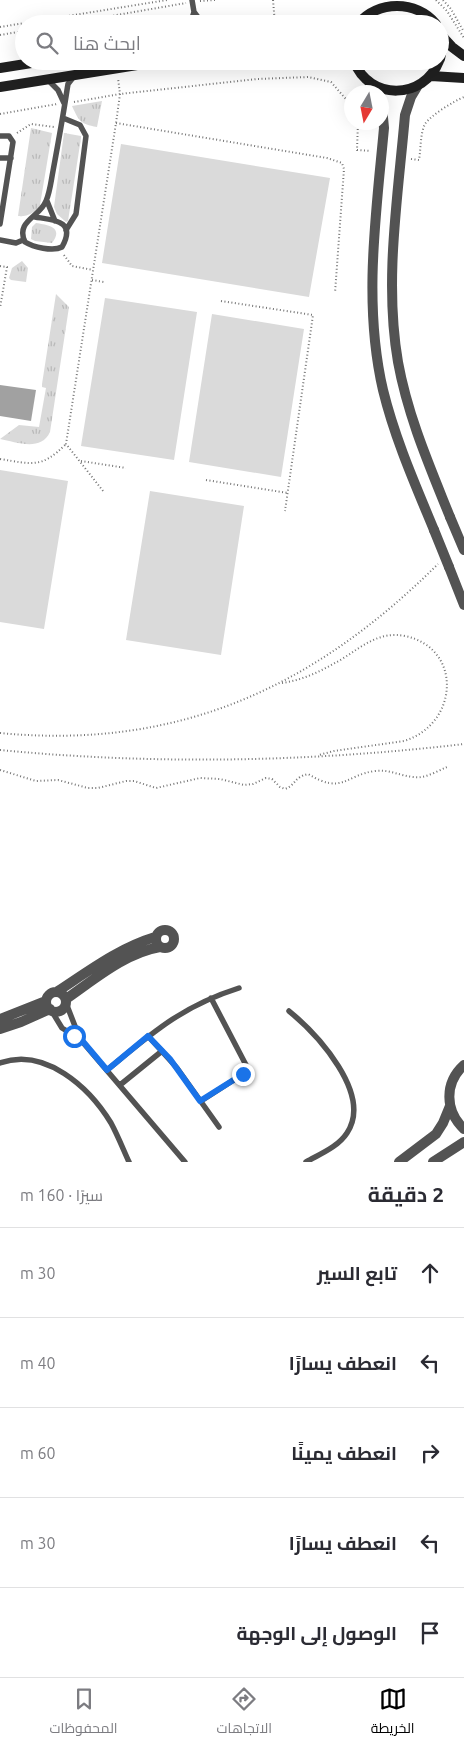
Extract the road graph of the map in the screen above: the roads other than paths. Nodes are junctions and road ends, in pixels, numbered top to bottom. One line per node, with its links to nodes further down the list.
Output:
1 (192, 1): 2 (lane)
2 (194, 12): 3 (lane); 4 (lane)
3 (193, 15)
4 (196, 15)
5 (366, 15): 6 (main road)
6 (429, 15)
7 (449, 44): 8 (main road)
8 (464, 56)
9 (15, 66): 10 (main road)
10 (0, 68)
11 (109, 70): 14 (main road)
12 (359, 70): 18 (main road)
13 (434, 70): 15 (main road)
14 (76, 75): 17 (main road); 22 (lane)
15 (431, 76): 16 (main road); 21 (main road)
16 (464, 78)
17 (48, 80): 20 (main road); 22 (lane)
18 (369, 82): 19 (street); 21 (main road)
19 (371, 85)
20 (0, 87)
21 (417, 87): 37 (street, bridge)
22 (64, 103): 23 (lane)
23 (63, 118): 29 (lane); 34 (lane)
24 (383, 130): 38 (street, bridge)
25 (0, 136): 27 (lane)
26 (0, 158): 27 (lane)
27 (11, 158): 28 (lane)
28 (3, 185): 30 (lane)
29 (47, 201): 31 (lane); 32 (lane)
30 (1, 213): 33 (lane)
31 (35, 217): 32 (lane); 36 (lane)
32 (55, 221): 34 (lane)
33 (0, 224)
34 (66, 230): 36 (lane)
35 (0, 240): 36 (lane)
36 (23, 240)
37 (464, 550)
38 (464, 605)
39 (239, 988): 41 (lane)
40 (58, 992): 42 (street); 42 (street); 43 (street)
41 (211, 998): 47 (lane); 54 (lane)
42 (66, 1001): 43 (street); 48 (lane)
43 (49, 1007): 45 (street); 46 (street); 48 (lane)
44 (288, 1011): 61 (lane)
45 (0, 1019)
46 (0, 1030)
47 (148, 1036): 49 (lane); 52 (lane)
48 (80, 1038): 52 (lane)
49 (162, 1050): 53 (lane); 54 (lane)
50 (0, 1063): 59 (lane)
51 (464, 1065): 55 (street)
52 (107, 1070): 53 (lane)
53 (120, 1085): 60 (lane)
54 (200, 1101): 56 (lane)
55 (450, 1106): 57 (street); 62 (street)
56 (219, 1127)
57 (464, 1129)
58 (464, 1142): 63 (street)
59 (129, 1162)
60 (185, 1162)
61 (306, 1162)
62 (399, 1162)
63 (433, 1162)

